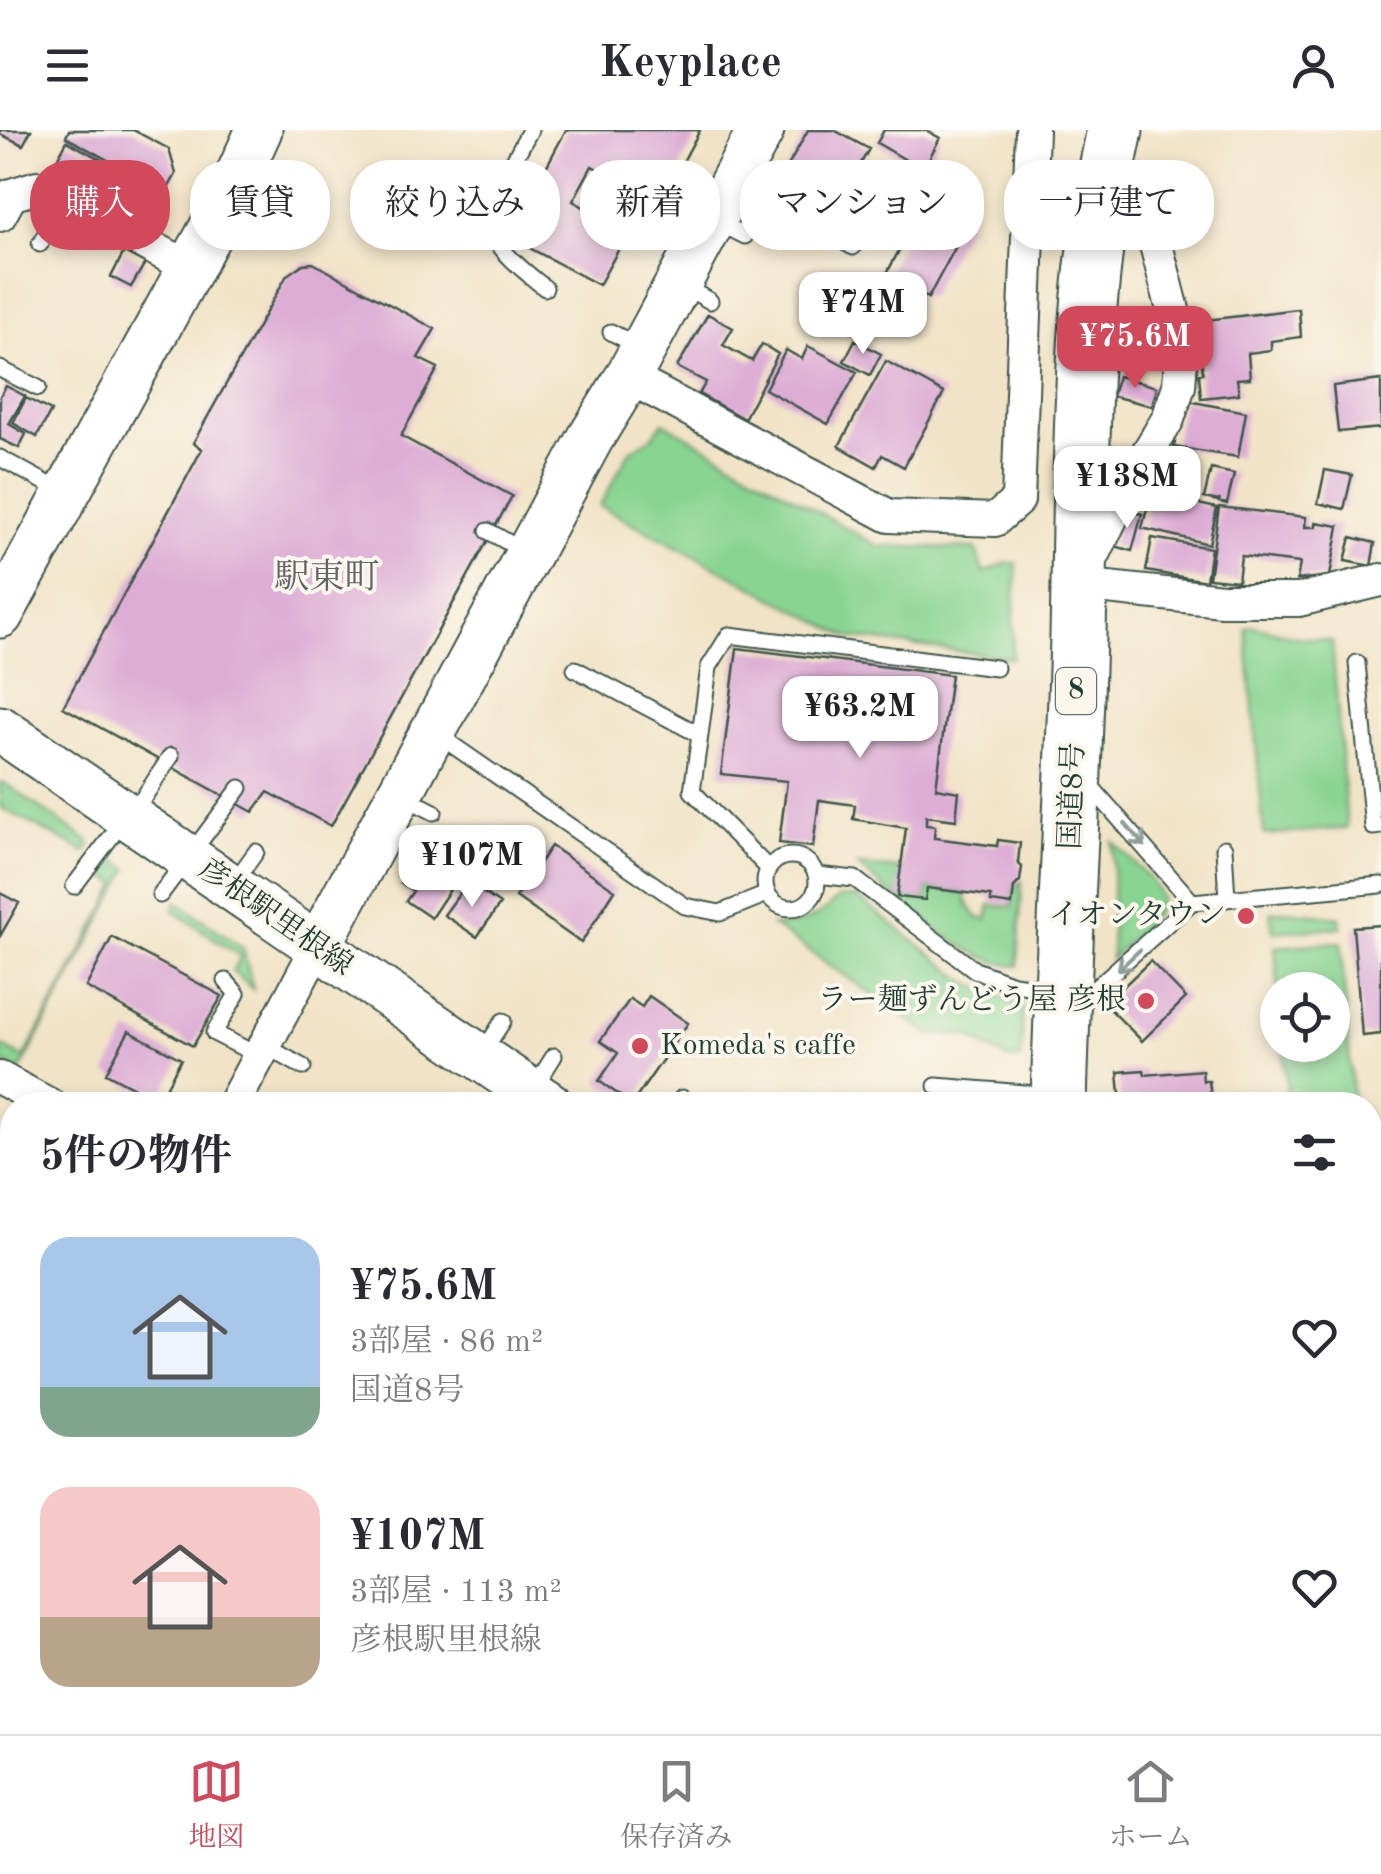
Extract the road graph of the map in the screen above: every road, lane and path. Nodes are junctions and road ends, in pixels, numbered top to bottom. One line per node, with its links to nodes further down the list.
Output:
1 (530, 130): 15 (lane)
2 (762, 130): 7 (street)
3 (1032, 130): 16 (street)
4 (1086, 130): 14 (street)
5 (1116, 130): 14 (highway, 国道8号 / 8)
6 (257, 131): 13 (street)
7 (734, 181): 8 (lane); 16 (street)
8 (740, 184)
9 (30, 189): 10 (street)
10 (0, 215)
11 (163, 250): 13 (street)
12 (1157, 250): 24 (street)
13 (190, 268): 20 (street)
14 (1090, 277): 24 (highway, 国道8号 / 8)
15 (546, 288)
16 (627, 352): 22 (street)
17 (0, 368): 18 (lane)
18 (38, 388)
19 (0, 458): 20 (lane)
20 (67, 494): 25 (street)
21 (488, 531): 22 (lane)
22 (529, 554): 30 (street)
23 (1381, 580): 24 (street)
24 (1079, 584): 33 (highway, 国道8号 / 8)
25 (0, 616)
26 (1357, 664): 36 (lane)
27 (996, 668): 31 (lane)
28 (575, 670): 31 (lane)
29 (0, 729): 35 (street, 彦根駅里根線)
30 (433, 732): 43 (lane); 47 (street)
31 (700, 734): 39 (lane)
32 (171, 756): 35 (lane)
33 (1074, 770): 46 (lane, one-way to 46); 49 (highway, 国道8号 / 8)
34 (240, 788): 38 (lane)
35 (128, 816): 38 (street, 彦根駅里根線); 41 (lane)
36 (1381, 826)
37 (1224, 848): 45 (lane)
38 (189, 858): 44 (lane); 47 (street, 彦根駅里根線)
39 (768, 868): 40 (lane); 43 (lane)
40 (816, 875): 43 (lane); 49 (lane)
41 (74, 886)
42 (1381, 886): 45 (lane)
43 (767, 894)
44 (160, 895)
45 (1227, 899): 46 (lane)
46 (1192, 902): 49 (lane, one-way to 49)
47 (318, 946): 50 (street); 54 (street, 彦根駅里根線)
48 (226, 981): 50 (lane)
49 (1063, 1003): 56 (highway, 国道8号 / 8)
50 (261, 1051): 51 (lane); 53 (street)
51 (303, 1066)
52 (936, 1086): 55 (lane)
53 (239, 1092)
54 (545, 1092)
55 (989, 1092)
56 (1059, 1092)

